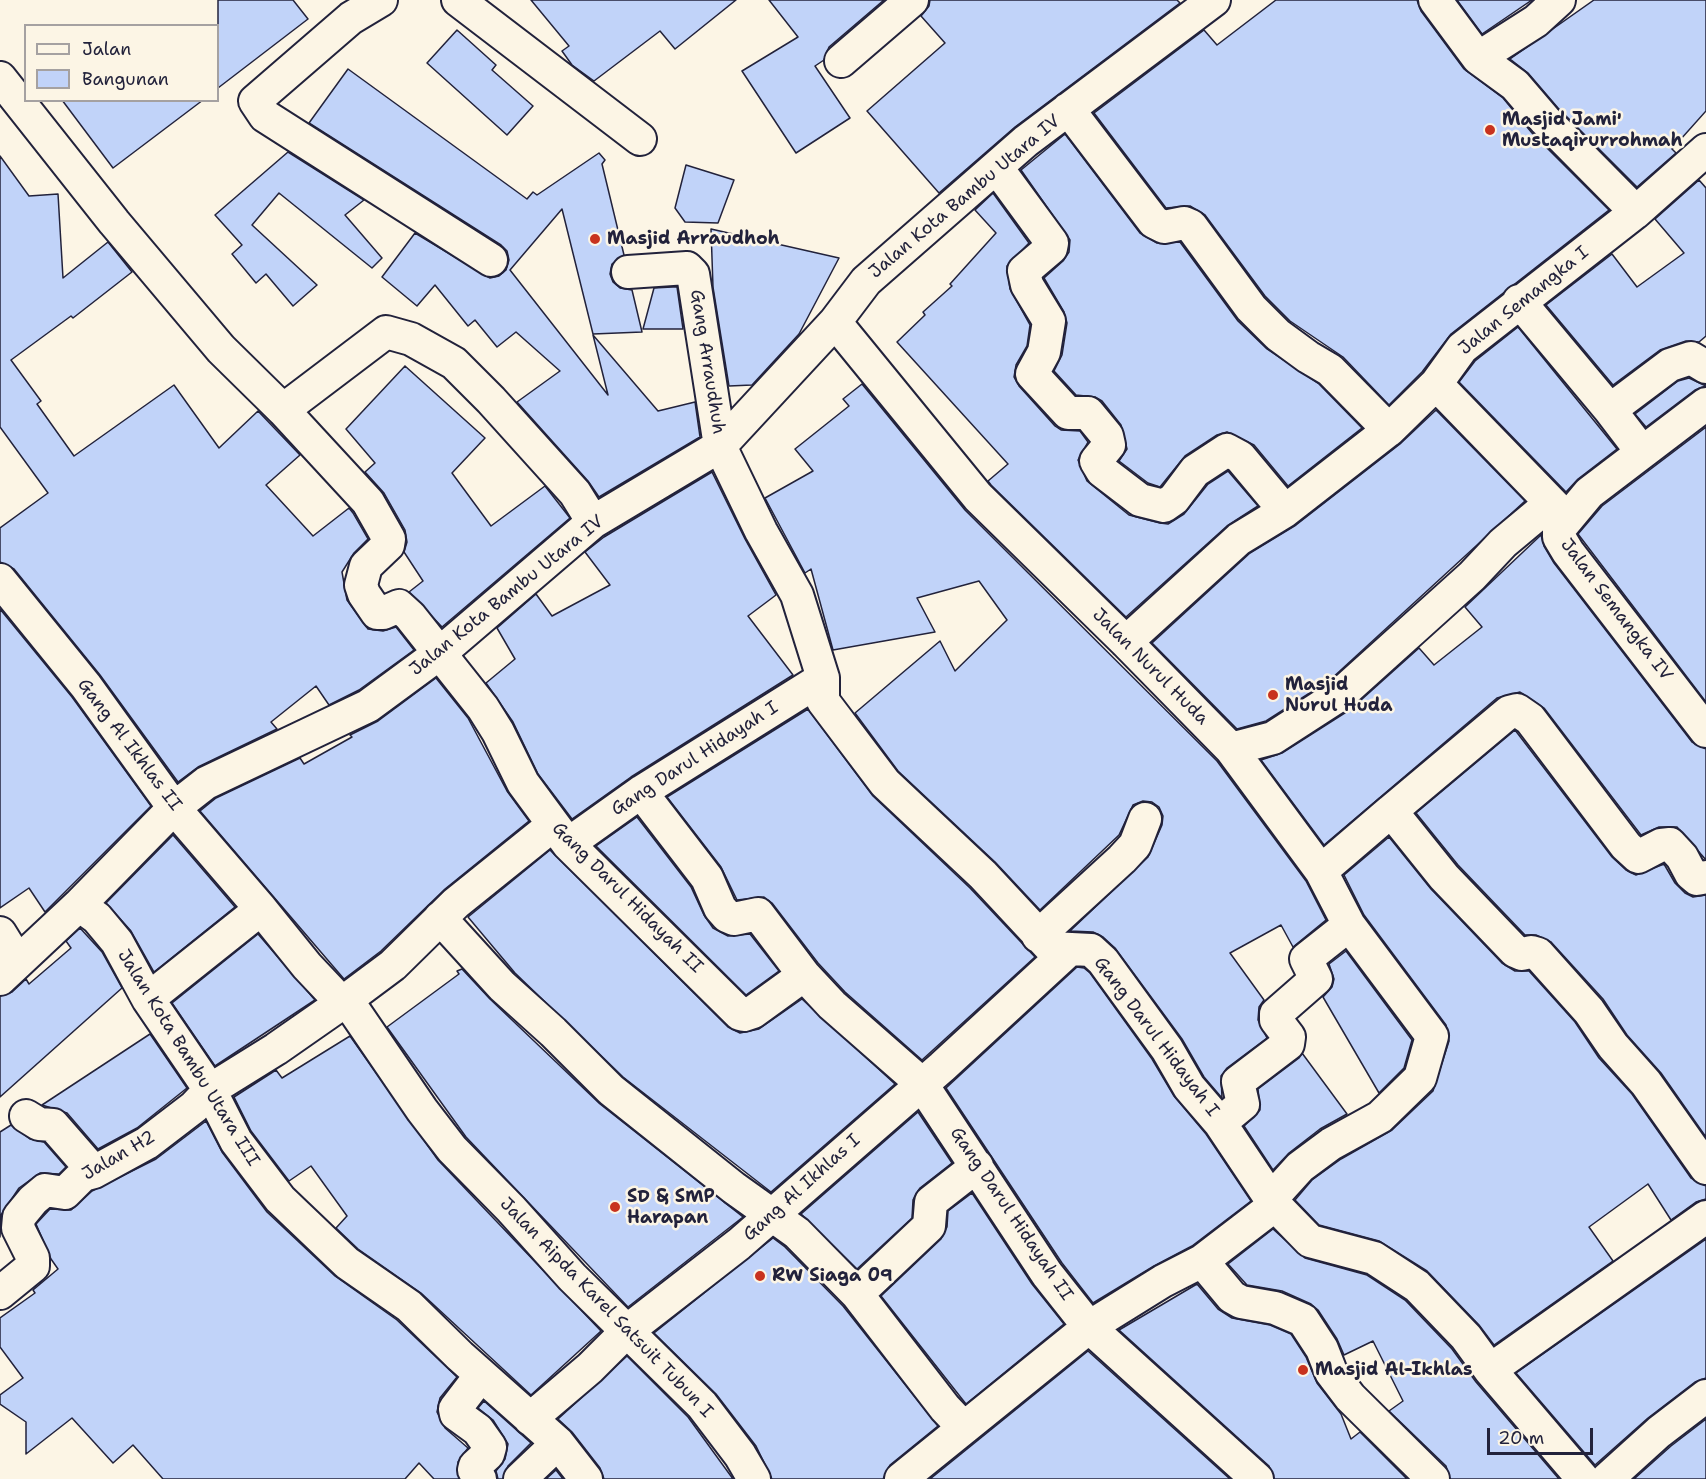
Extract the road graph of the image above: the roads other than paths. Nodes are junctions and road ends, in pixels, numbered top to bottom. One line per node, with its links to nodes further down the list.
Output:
1 (381, 0): 7 (street)
2 (458, 0): 12 (street)
3 (912, 0): 9 (street)
4 (1214, 0): 11 (street, Jalan Kota Bambu Utara IV)
5 (1435, 0): 8 (street)
6 (1559, 0): 8 (street)
7 (344, 9): 16 (street)
8 (1478, 58): 15 (street)
9 (841, 61)
10 (0, 78): 23 (street)
11 (1068, 109): 13 (street, Jalan Kota Bambu Utara IV); 25 (street)
12 (640, 139)
13 (996, 168): 19 (street, Jalan Kota Bambu Utara IV); 29 (street)
14 (1700, 168): 15 (street, Jalan Semangka I)
15 (1636, 212): 18 (street, Jalan Semangka I)
16 (491, 260)
17 (628, 272): 26 (street, Gang Arraudhuh)
18 (1519, 301): 21 (street, Jalan Semangka I); 24 (street)
19 (835, 322): 26 (street, Jalan Kota Bambu Utara IV); 32 (street, Jalan Nurul Huda)
20 (1706, 368): 24 (street)
21 (1436, 384): 25 (street, Jalan Semangka I); 28 (street)
22 (1706, 404): 27 (street, Jalan Semangka IV)
23 (283, 410): 30 (street); 33 (street, Gang Darul Hidayah II)
24 (1610, 411): 27 (street)
25 (1389, 430): 29 (street, Jalan Semangka I)
26 (720, 446): 30 (street, Jalan Kota Bambu Utara IV); 34 (street, Gang Darul Hidayah I)
27 (1642, 452): 28 (street, Jalan Semangka IV)
28 (1558, 510): 35 (street, Jalan Semangka IV); 36 (street)
29 (1284, 511): 32 (street, Jalan Semangka I)
30 (593, 522): 33 (street, Jalan Kota Bambu Utara IV)
31 (0, 579): 38 (street, Gang Al Ikhlas II)
32 (1126, 642): 36 (street, Jalan Nurul Huda)
33 (440, 653): 38 (street, Jalan Kota Bambu Utara IV); 41 (street, Gang Darul Hidayah II)
34 (823, 678): 37 (street, Gang Darul Hidayah I); 49 (street, Gang Darul Hidayah I)
35 (1706, 731)
36 (1231, 749): 42 (street, Jalan Nurul Huda)
37 (641, 792): 41 (street, Gang Darul Hidayah I); 52 (street, Gang Darul Hidayah II)
38 (174, 808): 44 (street, Jalan Kota Bambu Utara IV); 45 (street, Gang Al Ikhlas II)
39 (1391, 811): 42 (street); 43 (street); 60 (street)
40 (1145, 819): 49 (street)
41 (560, 834): 46 (street, Gang Darul Hidayah I); 52 (street, Gang Darul Hidayah II)
42 (1321, 871): 47 (street, Jalan Nurul Huda)
43 (1706, 877)
44 (79, 905): 51 (street, Jalan Kota Bambu Utara IV); 53 (street, Jalan Kota Bambu Utara III)
45 (261, 909): 53 (street); 54 (street, Gang Al Ikhlas II)
46 (440, 918): 54 (street, Gang Darul Hidayah I); 63 (street)
47 (1349, 925): 58 (street); 62 (street, Jalan Nurul Huda)
48 (0, 933): 51 (street)
49 (1038, 936): 50 (street, Gang Darul Hidayah I)
50 (1069, 950): 55 (street, Gang Al Ikhlas I); 58 (street, Gang Darul Hidayah I)
51 (9, 971)
52 (804, 975): 55 (street, Gang Darul Hidayah II)
53 (148, 999): 56 (street, Jalan Kota Bambu Utara III)
54 (342, 1003): 56 (street); 69 (street, Jalan Aipda Karel Satsuit Tubun I)
55 (921, 1083): 59 (street, Gang Darul Hidayah II); 63 (street, Gang Al Ikhlas I)
56 (210, 1090): 61 (street, Jalan H2); 71 (street, Jalan Kota Bambu Utara III)
57 (26, 1116): 61 (street)
58 (1220, 1123): 62 (street, Gang Darul Hidayah I)
59 (977, 1166): 67 (street); 68 (street, Gang Darul Hidayah II)
60 (1706, 1168)
61 (94, 1173): 66 (street, Jalan H2)
62 (1273, 1202): 65 (street); 70 (street, Gang Darul Hidayah I)
63 (773, 1214): 67 (street); 69 (street, Gang Al Ikhlas I)
64 (1706, 1217): 70 (street)
65 (1203, 1261): 68 (street); 82 (street)
66 (0, 1293)
67 (857, 1294): 74 (street)
68 (1089, 1327): 74 (street); 81 (street, Gang Darul Hidayah II)
69 (627, 1331): 73 (street, Gang Al Ikhlas I); 79 (street, Jalan Aipda Karel Satsuit Tubun I)
70 (1490, 1370): 83 (street, Gang Darul Hidayah I)
71 (481, 1375): 73 (street, Jalan Kota Bambu Utara III); 76 (street)
72 (1706, 1396): 84 (street)
73 (530, 1419): 75 (street, Jalan Kota Bambu Utara III)
74 (964, 1428): 80 (street)
75 (558, 1443): 77 (street); 78 (street, Jalan Kota Bambu Utara III)
76 (480, 1479)
77 (520, 1479)
78 (586, 1479)
79 (754, 1479)
80 (901, 1479)
81 (1257, 1479)
82 (1433, 1479)
83 (1583, 1479)
84 (1607, 1479)

